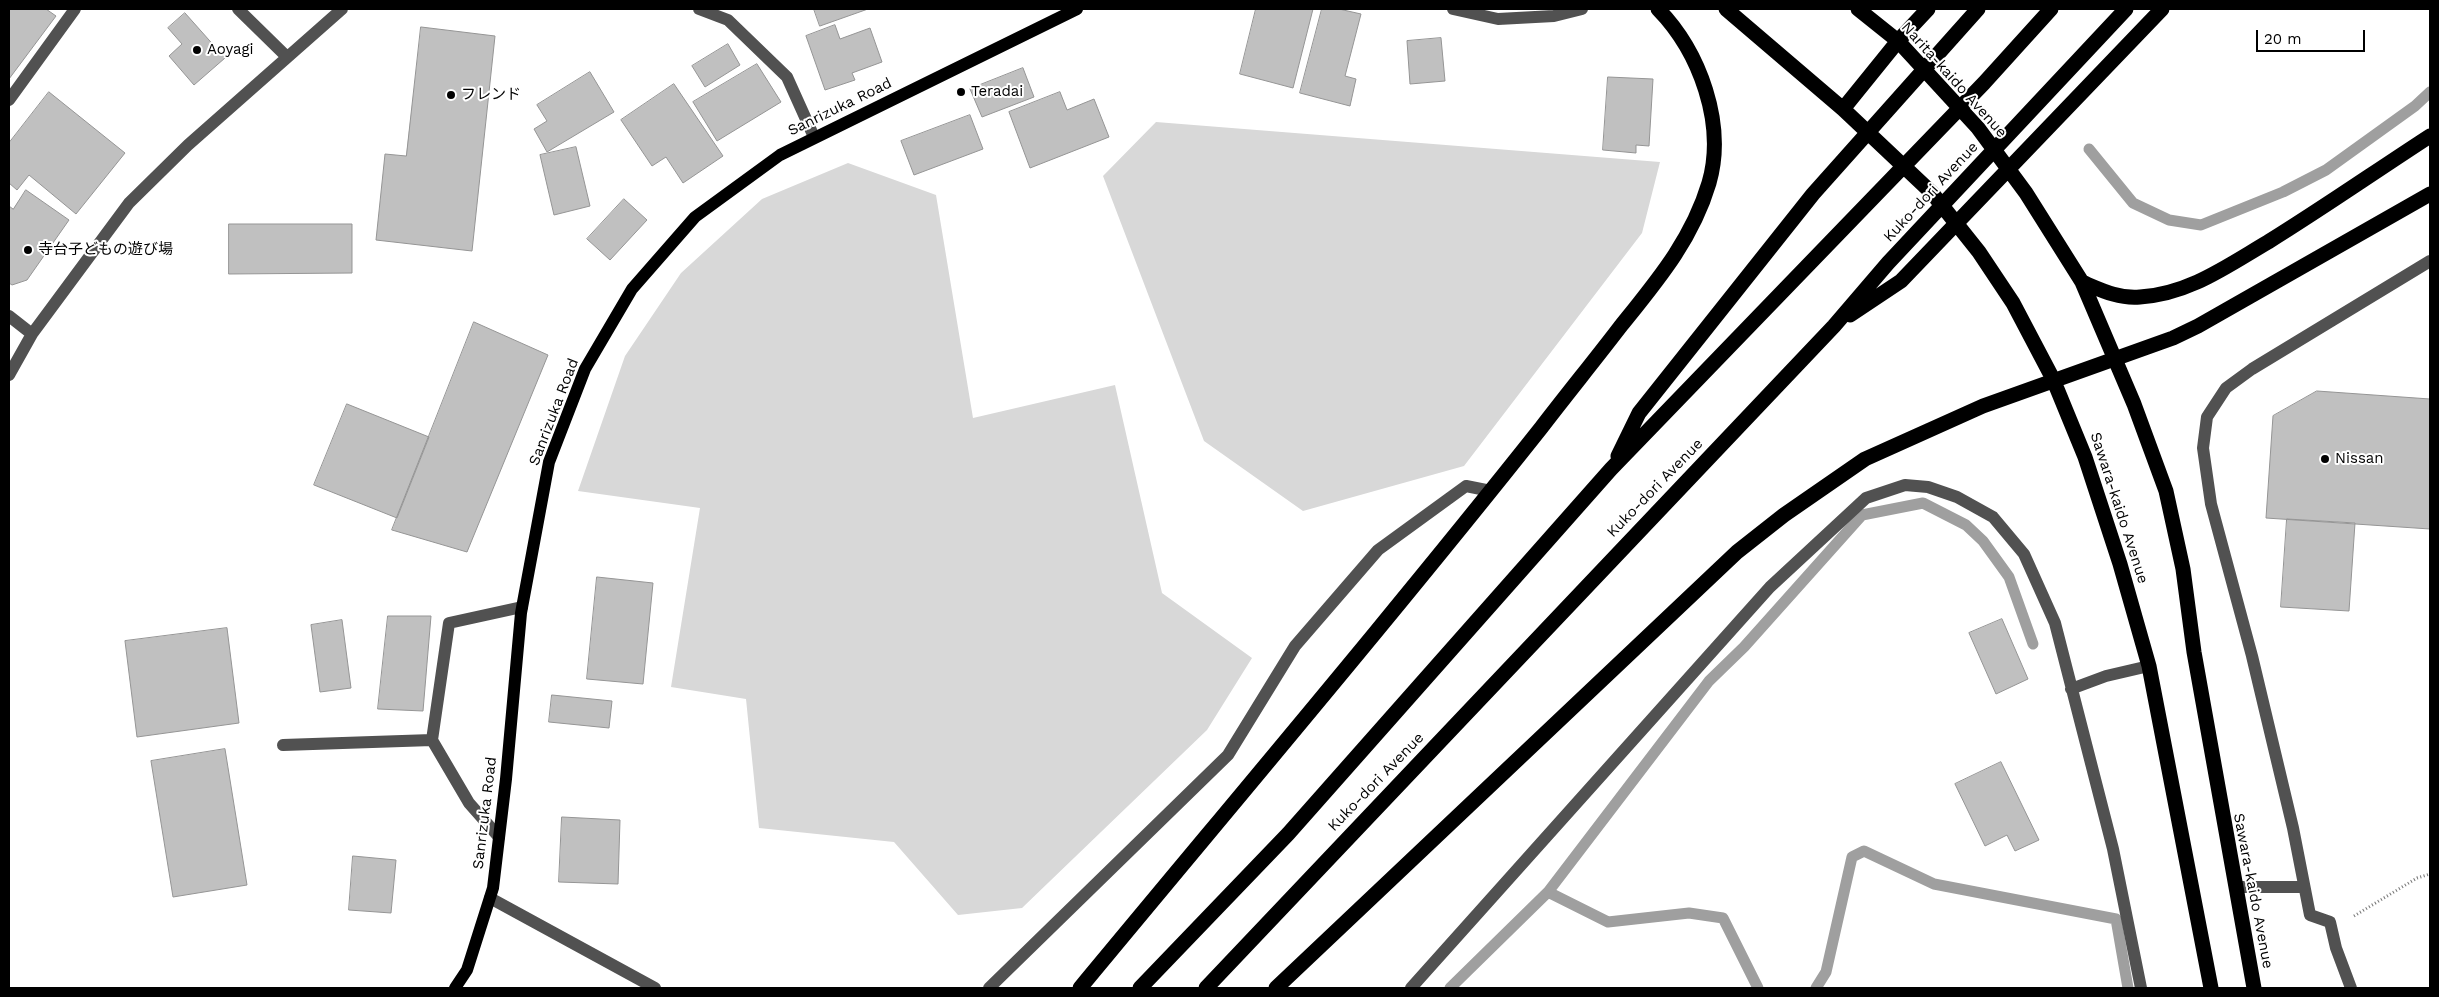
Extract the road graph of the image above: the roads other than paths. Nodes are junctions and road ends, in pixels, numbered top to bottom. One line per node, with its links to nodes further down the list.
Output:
1 (75, 9): 18 (street)
2 (238, 9): 17 (street)
3 (342, 9): 17 (street)
4 (699, 9): 21 (street)
5 (1077, 9): 21 (main road, Sanrizuka Road)
6 (1453, 9): 7 (street)
7 (1582, 9)
8 (1658, 9): 32 (highway)
9 (1726, 9): 19 (highway)
10 (1858, 9): 16 (highway, Narita-kaido Avenue)
11 (1928, 9): 16 (highway)
12 (1978, 9): 31 (highway)
13 (2051, 9): 31 (highway, Kuko-dori Avenue)
14 (2126, 9): 26 (highway, Kuko-dori Avenue)
15 (2162, 9): 26 (highway)
16 (1898, 40): 19 (highway); 24 (highway, Narita-kaido Avenue)
17 (286, 56): 27 (street)
18 (9, 100)
19 (1843, 109): 30 (highway, Sawara-kaido Avenue)
20 (2430, 136): 24 (highway)
21 (814, 138): 33 (main road, Sanrizuka Road)
22 (2430, 194): 28 (highway)
23 (2430, 261): 40 (street)
24 (2082, 282): 28 (highway, Sawara-kaido Avenue)
25 (9, 316): 27 (street)
26 (1834, 326): 47 (highway, Kuko-dori Avenue)
27 (32, 334): 29 (street)
28 (2115, 358): 30 (highway); 39 (highway, Sawara-kaido Avenue)
29 (9, 375)
30 (2053, 379): 34 (highway, Sawara-kaido Avenue); 48 (highway)
31 (1611, 469): 46 (highway, Kuko-dori Avenue)
32 (1491, 491): 42 (street); 45 (highway)
33 (522, 607): 36 (street); 38 (main road, Sanrizuka Road)
34 (2149, 666): 35 (street); 51 (highway, Sawara-kaido Avenue)
35 (2071, 689): 49 (street); 50 (street)
36 (432, 740): 37 (street); 38 (street)
37 (283, 745)
38 (499, 837): 41 (main road, Sanrizuka Road)
39 (2236, 887): 40 (street); 52 (highway, Sawara-kaido Avenue)
40 (2302, 887): 53 (street)
41 (490, 898): 43 (main road, Sanrizuka Road); 44 (street)
42 (994, 986)
43 (455, 988)
44 (655, 988)
45 (1080, 988)
46 (1140, 988)
47 (1206, 988)
48 (1276, 988)
49 (1411, 988)
50 (2141, 988)
51 (2211, 988)
52 (2254, 988)
53 (2350, 988)

